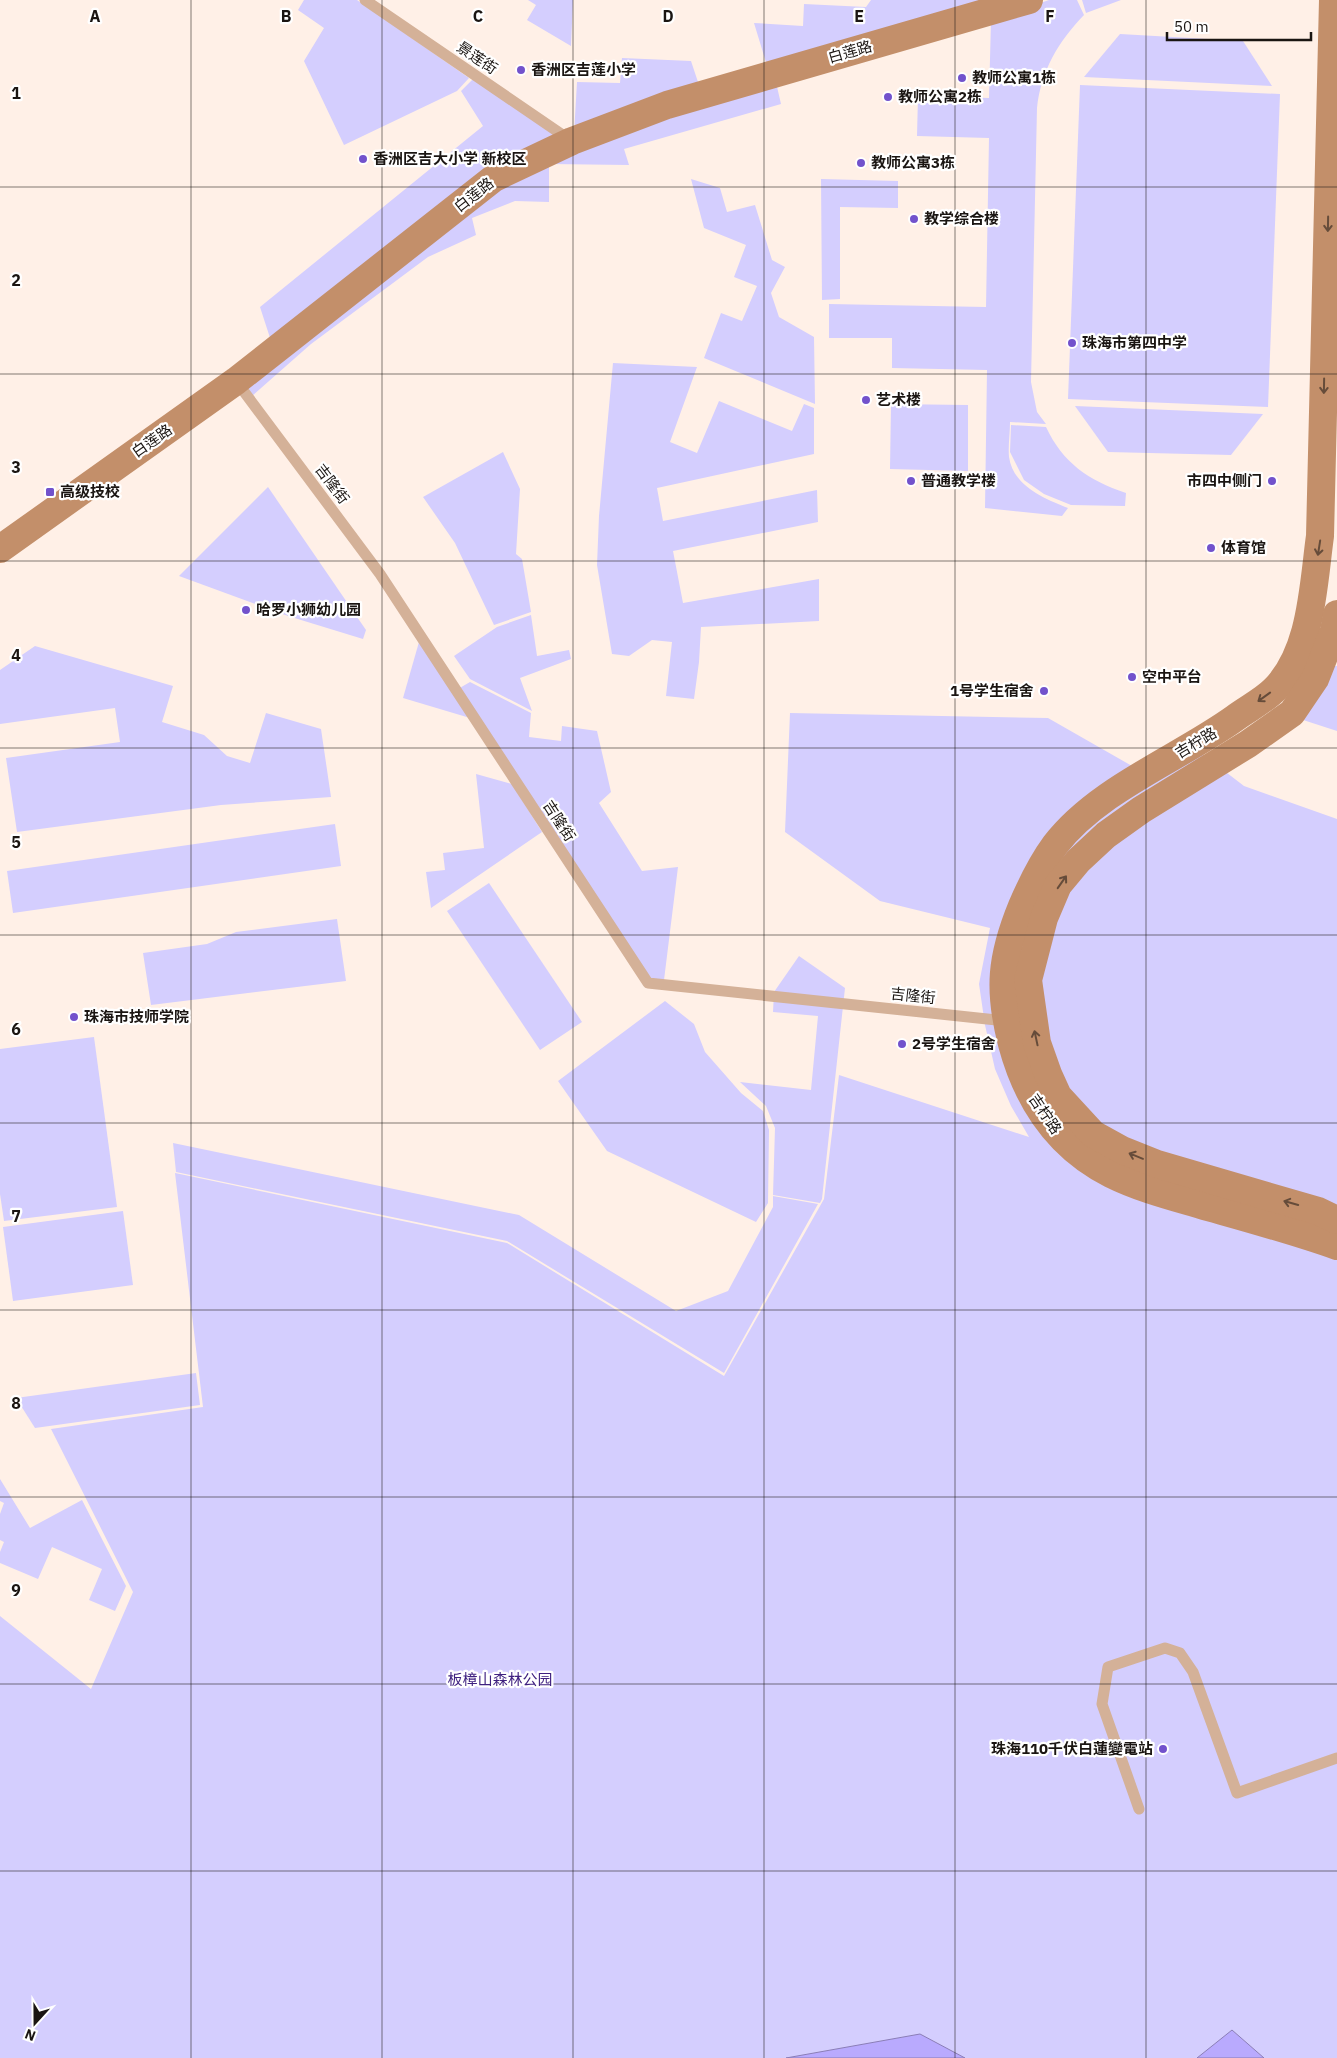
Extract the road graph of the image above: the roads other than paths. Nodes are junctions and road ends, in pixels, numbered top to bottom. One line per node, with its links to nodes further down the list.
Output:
1 (365, 0): 4 (lane, 景莲街)
2 (1030, 0): 4 (main road, 白莲路)
3 (1333, 0): 8 (main road, 吉柠路, one-way to 8)
4 (572, 141): 5 (main road, 白莲路)
5 (236, 381): 6 (main road, 白莲路); 8 (lane, 吉隆街)
6 (0, 549)
7 (1337, 614): 9 (main road, 吉柠路, one-way to 7)
8 (1006, 1021): 10 (main road, 吉柠路)
9 (1337, 1220)
10 (1337, 1246)
11 (1337, 1758): 12 (lane)
12 (1139, 1809)

